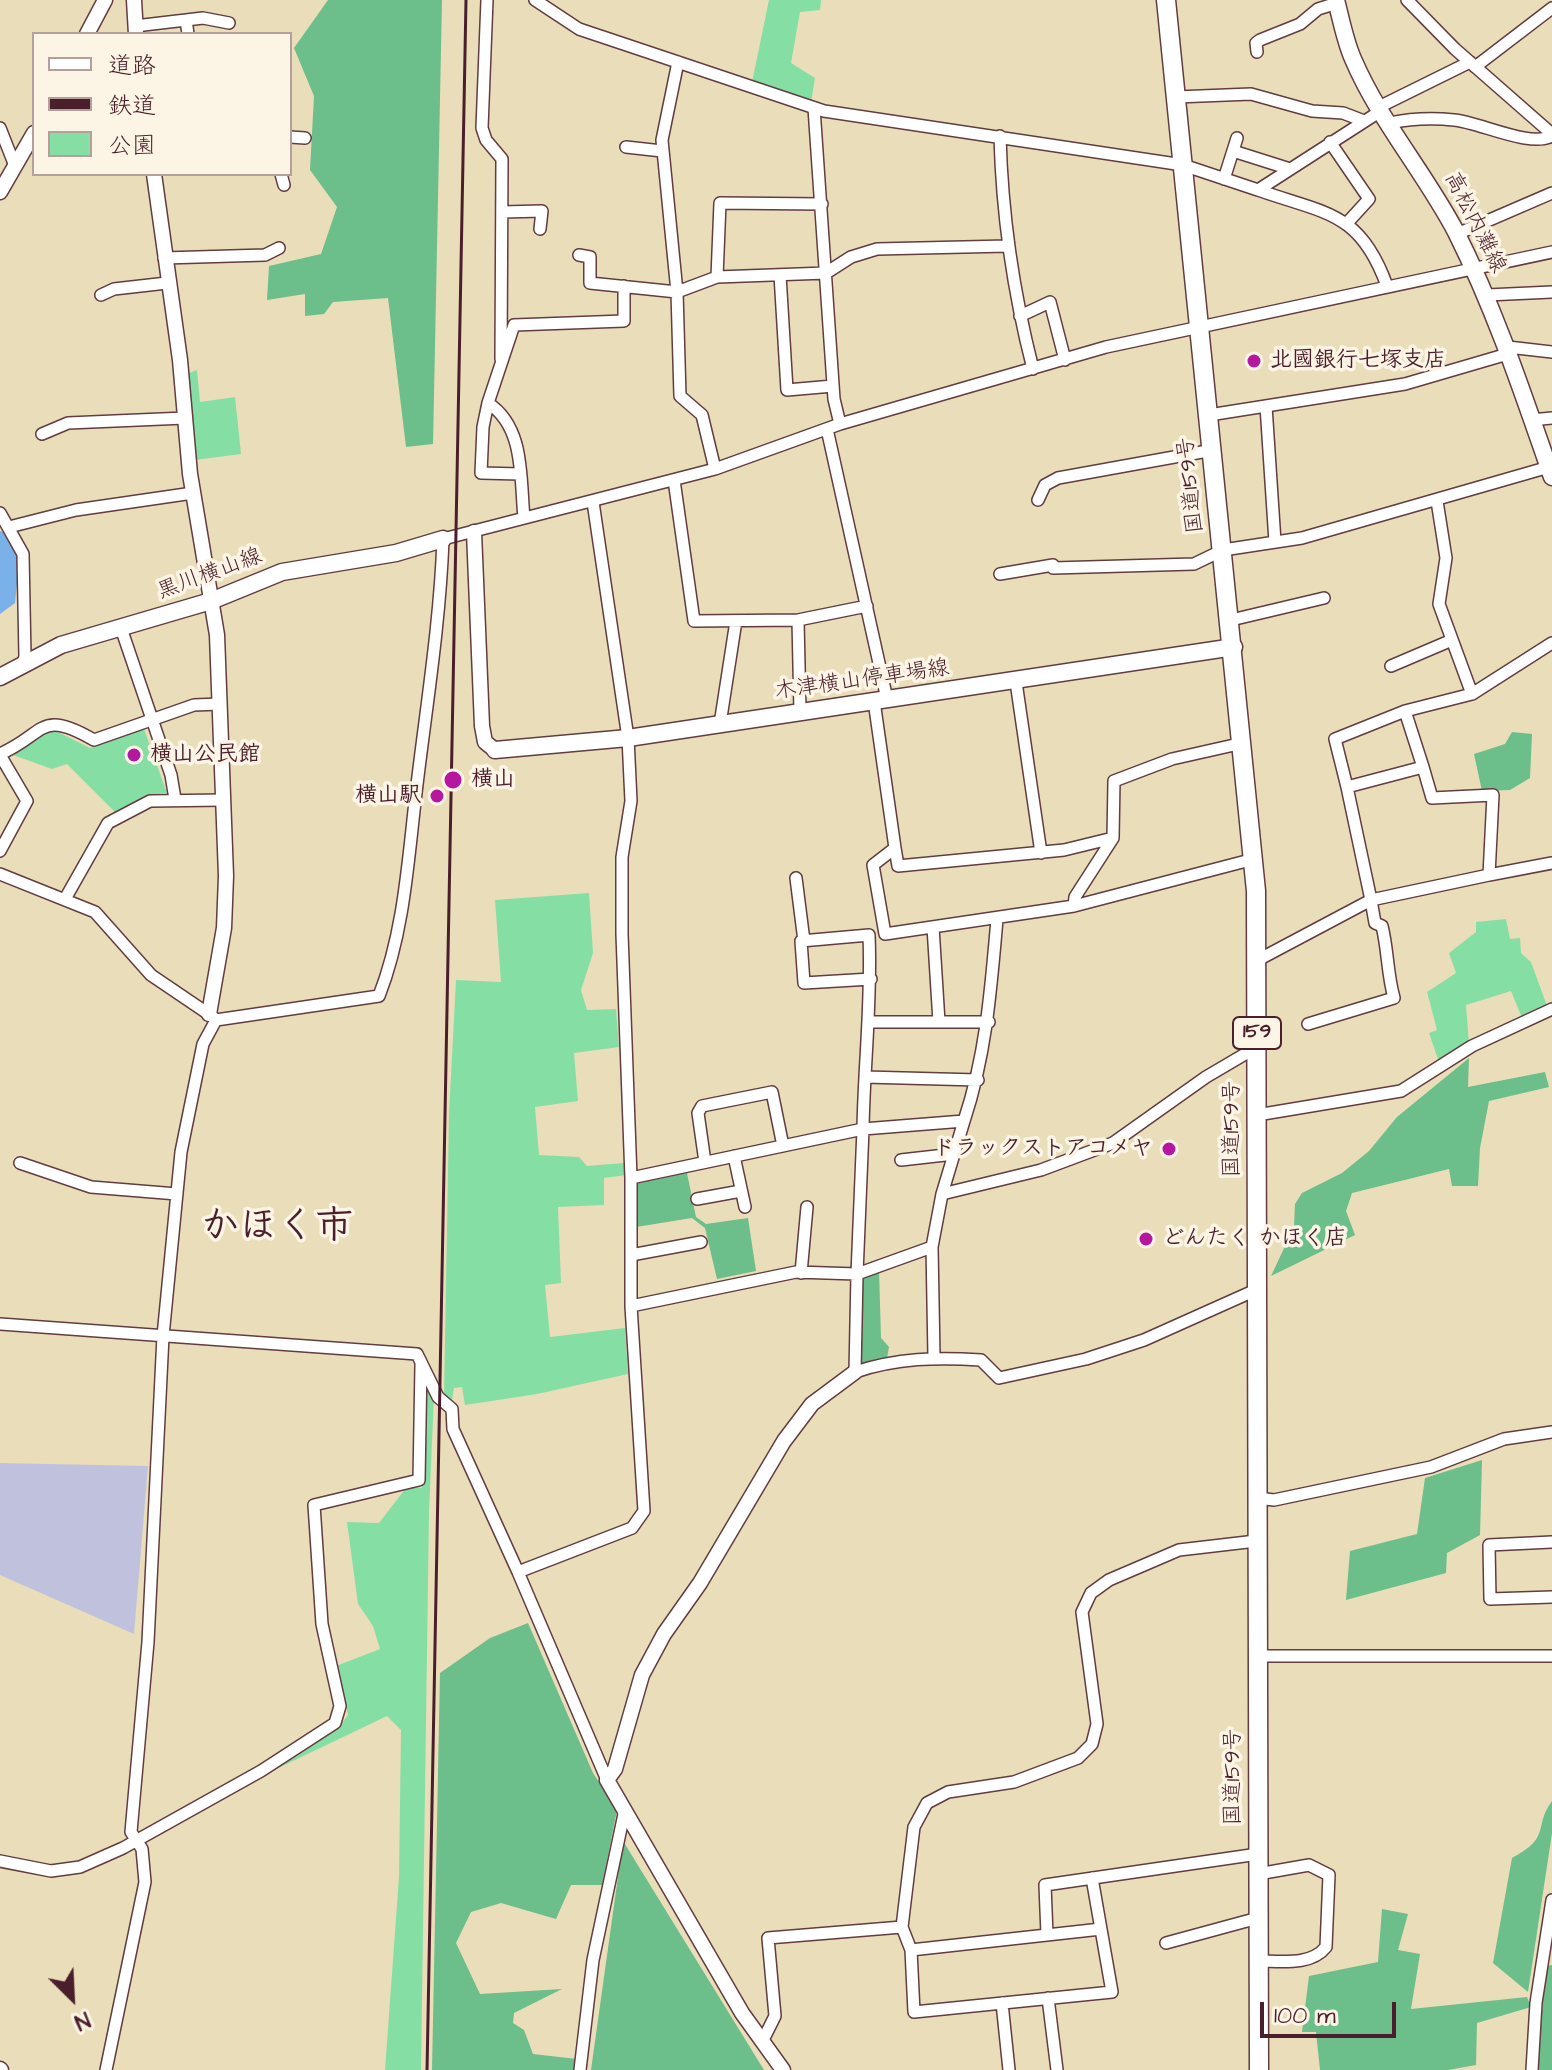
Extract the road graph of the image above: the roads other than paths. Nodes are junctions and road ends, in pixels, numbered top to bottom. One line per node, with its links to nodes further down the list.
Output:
1 (105, 0): 12 (street)
2 (134, 0): 11 (street)
3 (487, 0): 41 (street)
4 (535, 0): 15 (street)
5 (1166, 0): 17 (highway, 国道159号 / 159)
6 (1407, 0): 16 (street)
7 (1337, 2): 14 (street); 19 (main road, 高松内灘線)
8 (1552, 8): 16 (street)
9 (186, 20): 10 (street); 11 (street); 13 (street)
10 (229, 23)
11 (135, 30)
12 (88, 32)
13 (188, 32)
14 (1257, 52)
15 (678, 62): 18 (street); 29 (street)
16 (1472, 64): 19 (street); 22 (street)
17 (1176, 97): 20 (street); 32 (highway, 国道159号 / 159)
18 (814, 108): 24 (street); 40 (street)
19 (1385, 116): 20 (street); 22 (street); 44 (main road, 高松内灘線)
20 (1360, 123): 28 (street)
21 (0, 128): 33 (street)
22 (1552, 135)
23 (32, 136): 33 (street)
24 (1000, 136): 32 (street); 45 (street)
25 (292, 137): 26 (street)
26 (305, 138)
27 (1237, 138): 31 (street)
28 (1330, 142): 34 (street); 42 (street)
29 (665, 146): 30 (street); 57 (street)
30 (626, 147)
31 (1233, 151): 34 (street); 36 (street)
32 (1183, 165): 36 (street); 62 (highway, 国道159号 / 159)
33 (15, 166): 38 (street)
34 (1290, 169): 37 (street)
35 (154, 176): 49 (street)
36 (1224, 179): 37 (street)
37 (1258, 190): 42 (street)
38 (0, 192)
39 (1552, 193): 44 (street)
40 (822, 204): 51 (street); 53 (street)
41 (502, 212): 43 (street); 65 (street)
42 (1348, 222): 56 (street)
43 (540, 229)
44 (1457, 234): 50 (main road, 高松内灘線)
45 (1007, 246): 51 (street); 61 (street)
46 (279, 248): 49 (street)
47 (1552, 252): 50 (street)
48 (579, 255): 55 (street)
49 (164, 258): 54 (street)
50 (1472, 268): 56 (street); 60 (main road, 高松内灘線)
51 (826, 273): 52 (street); 68 (street)
52 (780, 275): 53 (street); 68 (street)
53 (717, 277): 57 (street)
54 (167, 283): 59 (street); 72 (street)
55 (624, 286): 57 (street); 65 (street)
56 (1387, 286): 62 (street)
57 (677, 292): 79 (street)
58 (1552, 292): 60 (street)
59 (101, 295)
60 (1487, 295): 63 (main road, 高松内灘線)
61 (1020, 316): 66 (street); 67 (street)
62 (1199, 325): 66 (street); 71 (highway, 国道159号 / 159)
63 (1510, 350): 64 (street); 70 (street); 74 (main road, 高松内灘線)
64 (1552, 352)
65 (501, 359): 69 (street)
66 (1065, 360): 67 (street)
67 (1033, 369): 75 (street)
68 (833, 386): 75 (street)
69 (488, 403): 81 (street); 81 (street)
70 (1266, 406): 71 (street); 92 (street)
71 (1209, 415): 78 (highway, 国道159号 / 159)
72 (185, 418): 77 (street); 83 (street)
73 (1552, 418): 74 (street)
74 (1531, 420): 80 (main road, 高松内灘線)
75 (840, 424): 76 (street)
76 (827, 429): 79 (street); 97 (street)
77 (42, 434)
78 (1213, 450): 84 (street); 93 (highway, 国道159号 / 159)
79 (715, 469): 82 (street)
80 (1550, 472): 85 (street)
81 (520, 474): 88 (street)
82 (674, 480): 86 (street); 100 (street)
83 (193, 493): 89 (street); 96 (street)
84 (1038, 500)
85 (1437, 501): 92 (street); 102 (street)
86 (593, 502): 88 (street); 116 (street)
87 (0, 513): 89 (street)
88 (524, 518): 90 (street)
89 (9, 527): 106 (street)
90 (474, 532): 91 (street); 118 (street)
91 (443, 539): 96 (main road, 黒川横山線); 144 (street)
92 (1275, 542): 93 (street)
93 (1223, 550): 94 (street); 99 (highway, 国道159号 / 159)
94 (1000, 574)
95 (1324, 598): 99 (street)
96 (211, 601): 101 (main road, 黒川横山線); 111 (street)
97 (867, 606): 98 (street); 110 (street)
98 (798, 620): 100 (street); 113 (street)
99 (1231, 620): 104 (highway, 国道159号 / 159)
100 (736, 621): 115 (street)
101 (121, 628): 106 (main road, 黒川横山線); 114 (street)
102 (1452, 640): 105 (street); 109 (street)
103 (1552, 643): 109 (street)
104 (1234, 647): 108 (main road, 木津横山停車場線); 117 (highway, 国道159号 / 159)
105 (1391, 666)
106 (21, 668): 107 (main road, 黒川横山線)
107 (0, 677)
108 (1016, 682): 110 (main road, 木津横山停車場線); 127 (street)
109 (1472, 694): 112 (street)
110 (880, 700): 113 (main road, 木津横山停車場線); 125 (street)
111 (220, 704): 114 (street); 123 (street)
112 (1405, 711): 120 (street); 121 (street)
113 (800, 712): 115 (main road, 木津横山停車場線)
114 (152, 721): 119 (street); 122 (street)
115 (720, 724): 116 (main road, 木津横山停車場線)
116 (628, 738): 118 (main road, 木津横山停車場線); 161 (street)
117 (1243, 743): 124 (street); 128 (highway, 国道159号 / 159)
118 (495, 750)
119 (0, 755): 126 (street)
120 (1423, 767): 121 (street); 131 (street)
121 (1347, 787): 134 (street)
122 (175, 799): 123 (street); 133 (street)
123 (223, 800): 144 (street)
124 (1113, 838): 127 (street); 135 (street)
125 (895, 848): 127 (street); 138 (street)
126 (0, 851)
127 (1041, 853)
128 (1254, 859): 135 (street); 141 (highway, 国道159号 / 159)
129 (1552, 863): 131 (street)
130 (0, 874): 133 (street)
131 (1489, 875): 134 (street)
132 (796, 878): 140 (street)
133 (65, 899): 144 (street)
134 (1371, 900): 141 (street); 148 (street)
135 (1074, 906): 136 (street)
136 (997, 919): 137 (street); 147 (street)
137 (933, 927): 138 (street); 146 (street)
138 (885, 934): 139 (street)
139 (869, 935): 140 (street); 142 (street)
140 (804, 941): 142 (street)
141 (1256, 961): 149 (highway, 国道159号 / 159)
142 (871, 979): 145 (street)
143 (1552, 1009): 152 (street)
144 (212, 1017): 163 (street)
145 (870, 1022): 146 (street); 150 (street)
146 (939, 1022): 147 (street)
147 (989, 1022): 151 (street)
148 (1308, 1024)
149 (1257, 1047): 152 (highway, 国道159号 / 159); 164 (street)
150 (865, 1077): 151 (street); 154 (street)
151 (978, 1080): 153 (street)
152 (1257, 1115): 173 (highway, 国道159号 / 159)
153 (964, 1121): 154 (street); 156 (street)
154 (863, 1129): 155 (street); 172 (street)
155 (783, 1146): 157 (street); 159 (street)
156 (954, 1154): 158 (street); 164 (street)
157 (734, 1156): 159 (street); 162 (street)
158 (901, 1160)
159 (705, 1162): 161 (street)
160 (20, 1163): 163 (street)
161 (631, 1178): 170 (street)
162 (741, 1191): 165 (street); 166 (street)
163 (177, 1194): 176 (street)
164 (942, 1194): 169 (street)
165 (697, 1199)
166 (745, 1207)
167 (807, 1207): 171 (street)
168 (701, 1242): 170 (street)
169 (932, 1247): 172 (street); 177 (street)
170 (631, 1255): 174 (street)
171 (801, 1273): 172 (street); 174 (street)
172 (857, 1274): 179 (street)
173 (1258, 1289): 177 (street); 181 (highway, 国道159号 / 159)
174 (631, 1306): 184 (street)
175 (0, 1324): 176 (street)
176 (163, 1336): 178 (street); 190 (street)
177 (934, 1357): 179 (street)
178 (421, 1362): 184 (street); 190 (street)
179 (855, 1372): 188 (street)
180 (1552, 1432): 181 (street)
181 (1257, 1498): 182 (highway, 国道159号 / 159)
182 (1256, 1541): 186 (highway, 国道159号 / 159); 197 (street)
183 (1552, 1542): 185 (street)
184 (518, 1572): 188 (street)
185 (1552, 1597)
186 (1258, 1656): 187 (street); 191 (highway, 国道159号 / 159)
187 (1552, 1656)
188 (607, 1780): 189 (street)
189 (624, 1814): 205 (street); 207 (street)
190 (137, 1840): 192 (street); 206 (street)
191 (1258, 1854): 193 (highway, 国道159号 / 159); 194 (street)
192 (0, 1861)
193 (1258, 1874): 196 (highway, 国道159号 / 159); 202 (street)
194 (1092, 1878): 198 (street); 199 (street)
195 (1552, 1900): 212 (street)
196 (1258, 1918): 200 (street); 202 (highway, 国道159号 / 159)
197 (902, 1927): 201 (street); 205 (street)
198 (1101, 1929): 199 (street); 203 (street)
199 (1047, 1935): 201 (street)
200 (1166, 1943)
201 (911, 1950): 204 (street)
202 (1258, 1961): 211 (highway, 国道159号 / 159)
203 (1048, 1998): 204 (street); 210 (street)
204 (1002, 2003): 209 (street)
205 (763, 2040): 208 (street)
206 (106, 2070)
207 (580, 2070)
208 (783, 2070)
209 (1009, 2070)
210 (1057, 2070)
211 (1259, 2070)
212 (1532, 2070)

